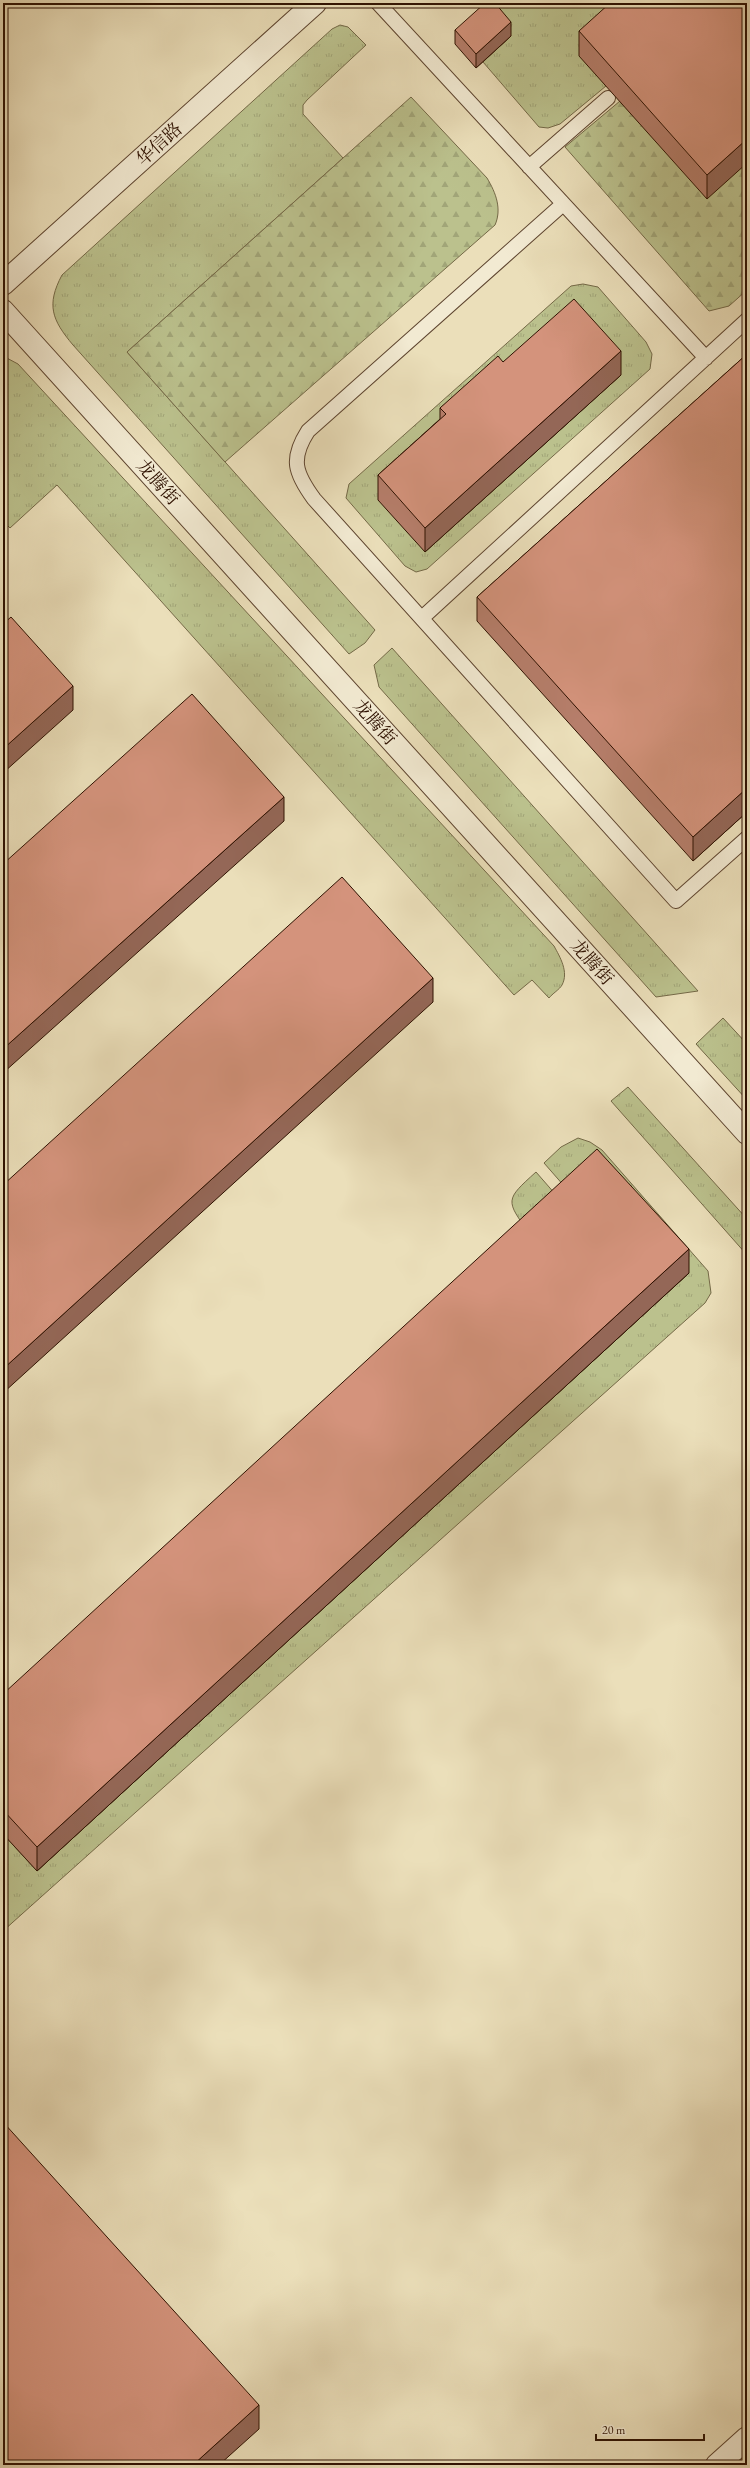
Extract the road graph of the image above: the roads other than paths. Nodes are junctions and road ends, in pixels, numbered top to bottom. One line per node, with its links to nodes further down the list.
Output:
1 (315, 3): 6 (street, 华信路)
2 (378, 3): 4 (lane)
3 (608, 98): 4 (lane)
4 (529, 167): 5 (lane)
5 (563, 204): 9 (lane); 10 (lane)
6 (3, 284)
7 (3, 311): 12 (street, 龙腾街)
8 (747, 320): 9 (lane)
9 (706, 358): 10 (lane)
10 (422, 618): 11 (lane)
11 (747, 838)
12 (747, 1133)
13 (747, 2438): 14 (street)
14 (717, 2465)

